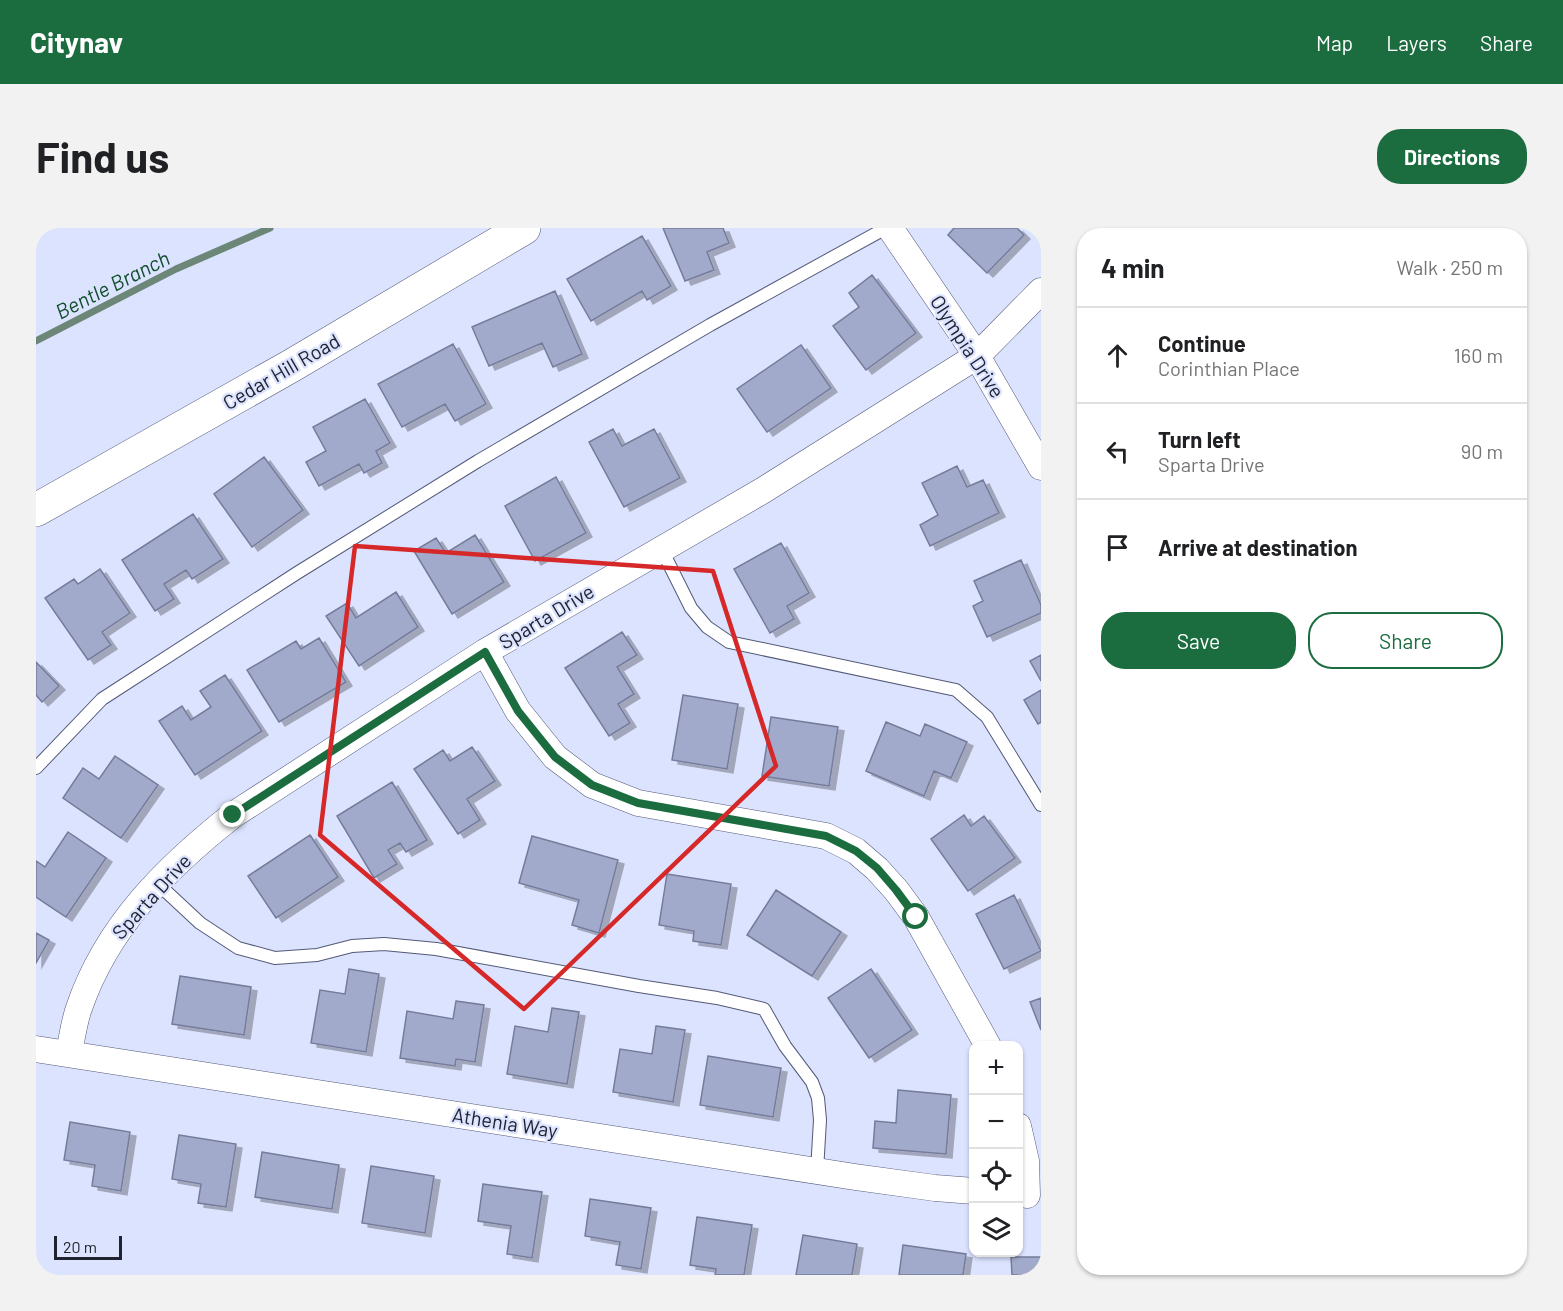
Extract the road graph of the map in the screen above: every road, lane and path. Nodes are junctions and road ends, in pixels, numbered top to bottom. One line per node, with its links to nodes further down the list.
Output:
1 (524, 228): 6 (street, Cedar Hill Road)
2 (888, 228): 4 (street, Olympia Drive); 9 (lane)
3 (1041, 291): 4 (street, Sparta Drive)
4 (977, 356): 5 (street, Olympia Drive); 7 (street, Sparta Drive)
5 (1041, 467)
6 (36, 510)
7 (662, 550): 8 (street, Sparta Drive); 10 (lane)
8 (485, 652): 11 (street, Sparta Drive); 12 (street)
9 (36, 768)
10 (1041, 805)
11 (157, 883): 14 (street, Sparta Drive); 16 (lane)
12 (985, 1041)
13 (36, 1048): 14 (street, Athenia Way)
14 (69, 1053): 16 (street, Athenia Way)
15 (1023, 1148): 18 (street)
16 (817, 1171): 17 (street, Athenia Way)
17 (969, 1191)
18 (1029, 1194)

